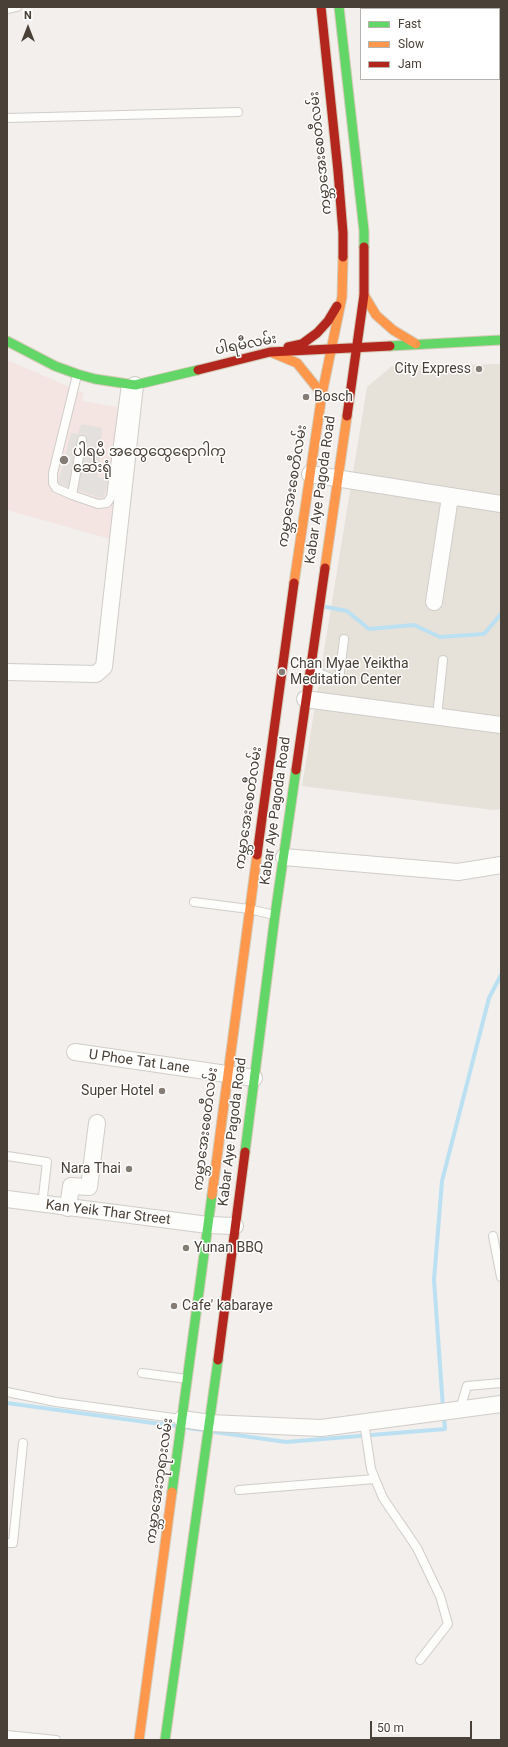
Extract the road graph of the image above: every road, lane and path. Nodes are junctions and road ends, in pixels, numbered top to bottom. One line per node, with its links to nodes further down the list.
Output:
1 (17, 7): 4 (lane)
2 (321, 7): 6 (main road, ကမ္ဘာအေးစေတီလမ်း)
3 (339, 7): 5 (main road)
4 (7, 9)
5 (346, 64): 6 (main road); 9 (main road)
6 (326, 66): 10 (main road, ကမ္ဘာအေးစေတီလမ်း)
7 (238, 112): 8 (lane)
8 (7, 118)
9 (364, 295): 13 (main road); 14 (main road)
10 (342, 297): 15 (main road); 16 (main road)
11 (501, 340): 13 (main road, ပါရမီလမ်း)
12 (7, 341): 19 (main road, ပါရမီလမ်း)
13 (416, 344): 14 (main road, ပါရမီလမ်း); 17 (main road)
14 (356, 346): 15 (main road, ပါရမီလမ်း); 22 (main road)
15 (330, 348): 16 (main road, ပါရမီလမ်း); 21 (main road)
16 (270, 352): 20 (main road, ပါရမီလမ်း); 21 (main road)
17 (384, 354)
18 (364, 366): 22 (main road)
19 (77, 374): 20 (main road, ပါရမီလမ်း); 26 (lane)
20 (131, 385): 26 (lane); 35 (street)
21 (322, 394): 24 (main road, ကမ္ဘာအေးစေတီလမ်း)
22 (348, 401): 25 (main road, Kabar Aye Pagoda Road)
23 (82, 440): 26 (lane)
24 (310, 474): 25 (street); 29 (main road, ကမ္ဘာအေးစေတီလမ်း)
25 (337, 479): 27 (street); 30 (main road, Kabar Aye Pagoda Road)
26 (72, 495)
27 (450, 497): 28 (street); 31 (street)
28 (501, 504)
29 (301, 528): 30 (main road); 42 (main road, ကမ္ဘာအေးစေတီလမ်း)
30 (322, 532): 34 (main road, Kabar Aye Pagoda Road)
31 (434, 602)
32 (344, 639): 34 (lane)
33 (443, 660): 37 (lane)
34 (309, 669): 36 (main road, Kabar Aye Pagoda Road)
35 (7, 672)
36 (302, 699): 37 (street); 39 (main road, Kabar Aye Pagoda Road)
37 (437, 716): 38 (street)
38 (501, 726)
39 (284, 857): 40 (street); 43 (main road, Kabar Aye Pagoda Road)
40 (501, 865)
41 (194, 902): 42 (lane)
42 (249, 909): 43 (lane); 45 (main road, ကမ္ဘာအေးစေတီလမ်း)
43 (275, 915): 46 (main road, Kabar Aye Pagoda Road)
44 (75, 1052): 45 (street, U Phoe Tat Lane)
45 (227, 1074): 46 (street, U Phoe Tat Lane); 52 (main road, ကမ္ဘာအေးစေတီလမ်း)
46 (254, 1078): 53 (main road, Kabar Aye Pagoda Road)
47 (97, 1124): 51 (street)
48 (7, 1156): 50 (lane)
49 (7, 1200): 50 (street, Kan Yeik Thar Street)
50 (42, 1205): 51 (street, Kan Yeik Thar Street)
51 (68, 1208): 52 (street, Kan Yeik Thar Street)
52 (208, 1225): 53 (street, Kan Yeik Thar Street); 57 (main road, ကမ္ဘာအေးဘုရားလမ်း)
53 (234, 1226): 64 (main road)
54 (493, 1236): 55 (lane)
55 (501, 1277)
56 (142, 1373): 57 (lane)
57 (188, 1379): 62 (main road, ကမ္ဘာအေးဘုရားလမ်း)
58 (501, 1383): 61 (lane)
59 (7, 1392): 62 (lane)
60 (501, 1404): 61 (street)
61 (460, 1409): 63 (street)
62 (182, 1420): 64 (street); 72 (main road, ကမ္ဘာအေးဘုရားလမ်း)
63 (364, 1422): 64 (street); 66 (lane)
64 (210, 1423): 73 (main road)
65 (23, 1443): 68 (lane)
66 (375, 1479): 67 (lane); 69 (lane)
67 (239, 1490)
68 (7, 1543)
69 (420, 1660)
70 (7, 1735): 71 (lane)
71 (56, 1740)
72 (139, 1740)
73 (165, 1740)

